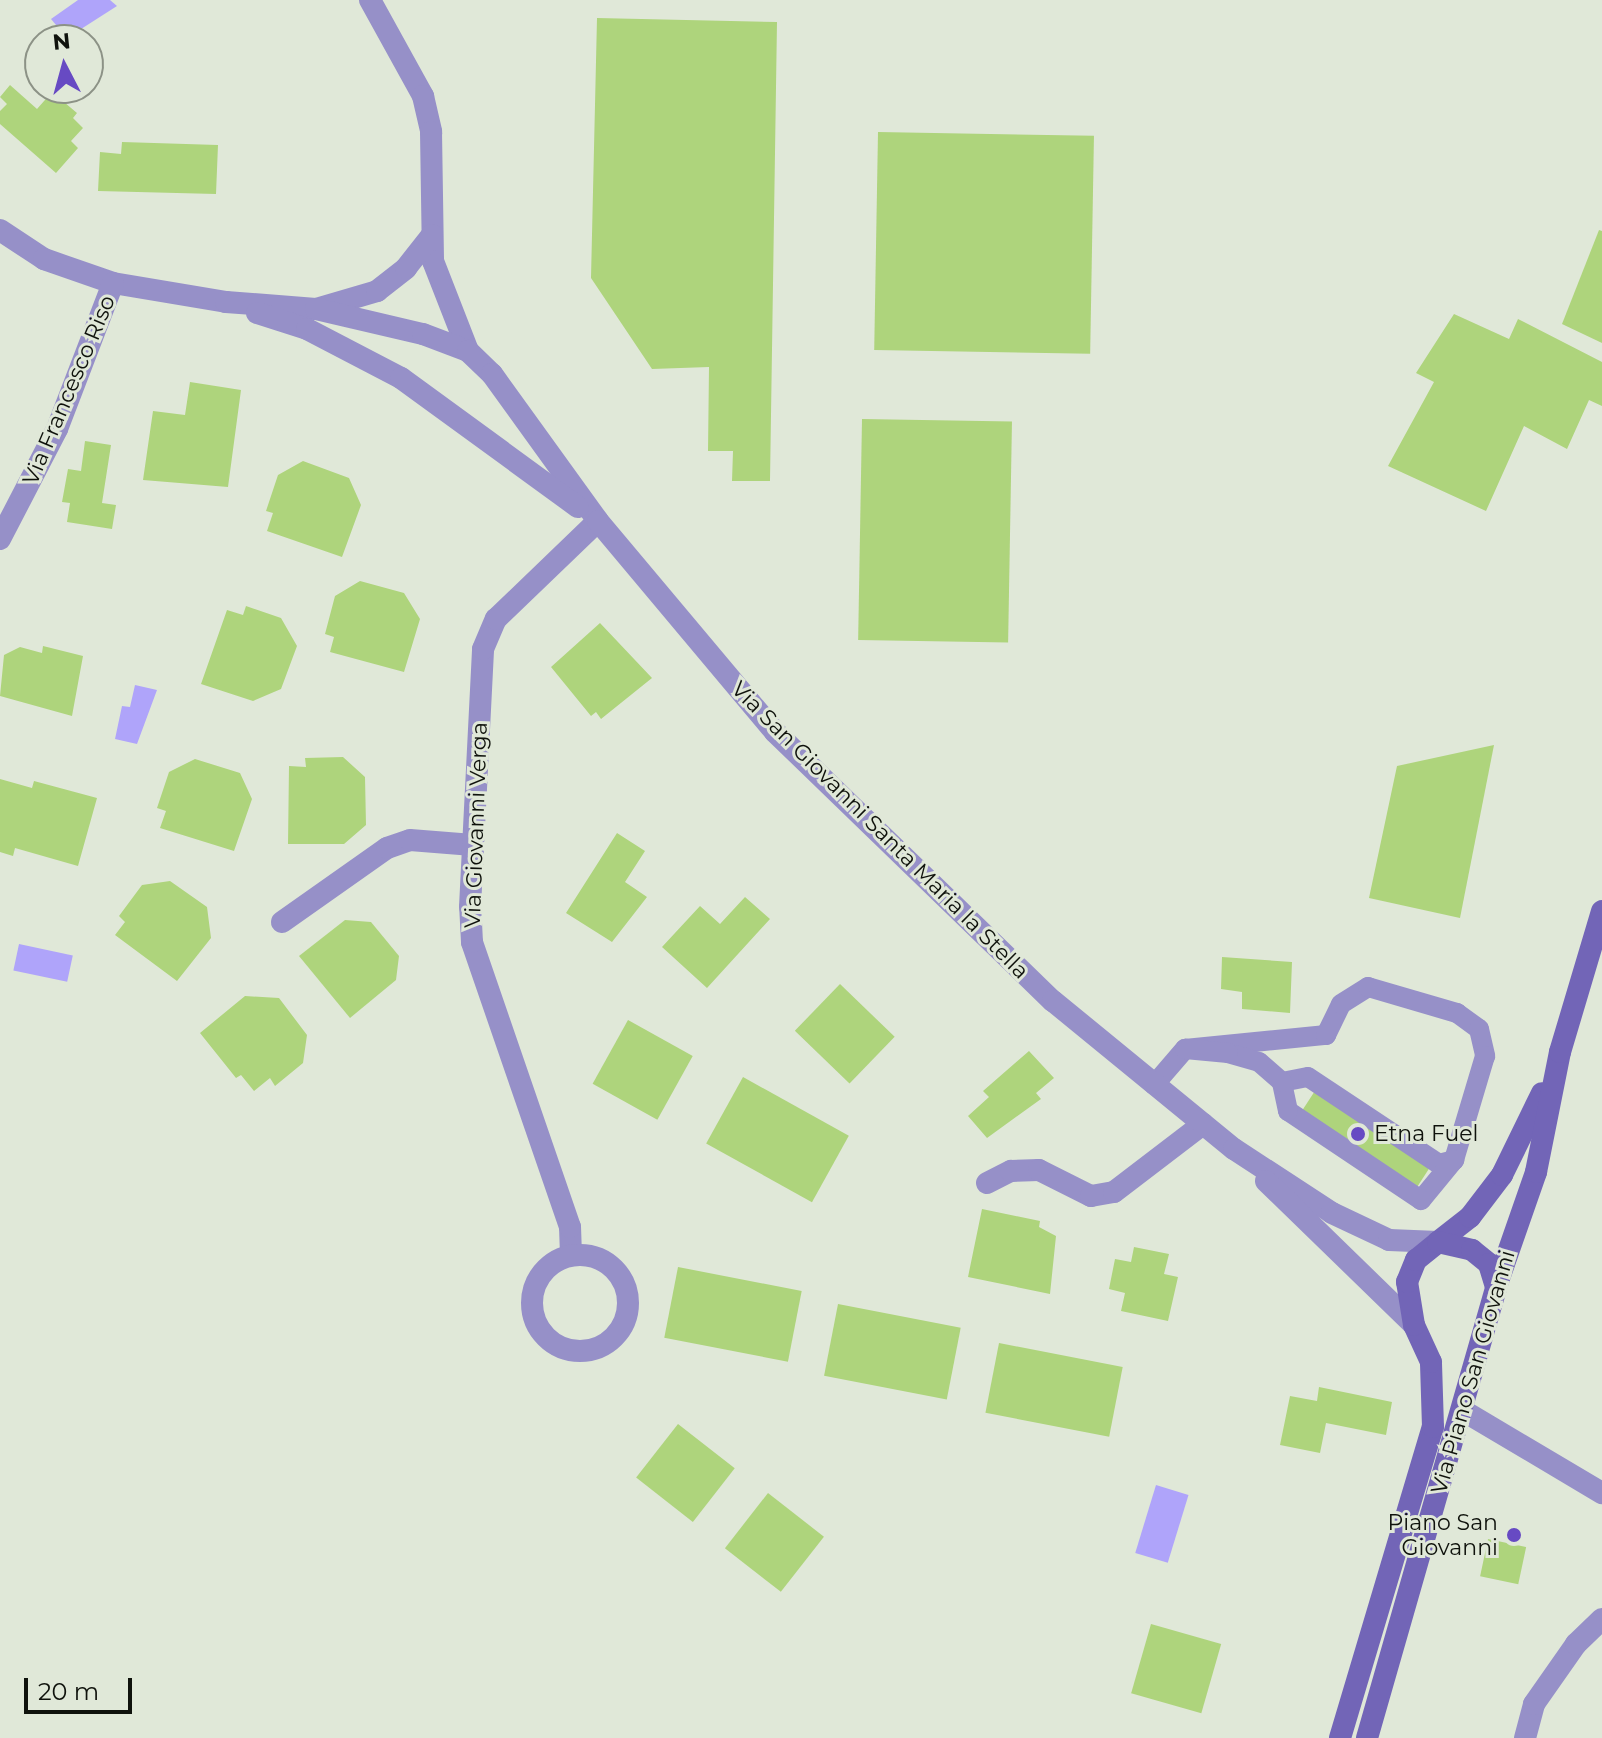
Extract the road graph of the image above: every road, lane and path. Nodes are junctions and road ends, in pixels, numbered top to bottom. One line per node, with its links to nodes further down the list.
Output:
1 (370, 0): 3 (street, Via San Giovanni Santa Maria la Stella)
2 (0, 230): 4 (street)
3 (432, 235): 6 (street); 7 (street, Via San Giovanni Santa Maria la Stella)
4 (113, 283): 5 (street); 9 (street, Via Francesco Riso)
5 (226, 302): 6 (street); 8 (street)
6 (316, 309): 7 (street)
7 (468, 351): 8 (street, Via San Giovanni Santa Maria la Stella)
8 (598, 521): 10 (street, Via Giovanni Verga); 16 (street, Via San Giovanni Santa Maria la Stella)
9 (0, 539)
10 (473, 845): 12 (street); 22 (street, Via Giovanni Verga)
11 (1602, 911): 14 (main road)
12 (282, 922)
13 (1185, 1049): 15 (lane); 16 (lane); 19 (lane)
14 (1560, 1052): 21 (main road, Via Piano San Giovanni); 23 (main road, Via Piano San Giovanni)
15 (1282, 1082): 19 (lane); 19 (lane)
16 (1154, 1085): 17 (street, Via San Giovanni Santa Maria la Stella)
17 (1203, 1124): 18 (street, Via San Giovanni Santa Maria la Stella); 20 (street)
18 (1234, 1149): 21 (street); 24 (street)
19 (1454, 1160)
20 (987, 1183)
21 (1438, 1242): 23 (main road); 24 (main road, Via Piano San Giovanni)
22 (571, 1255): 22 (street)
23 (1496, 1287): 25 (main road, Via Piano San Giovanni)
24 (1414, 1325): 28 (main road, Via Piano San Giovanni)
25 (1462, 1410): 26 (street); 29 (main road, Via Piano San Giovanni)
26 (1602, 1493)
27 (1602, 1619): 30 (street)
28 (1340, 1738)
29 (1367, 1738)
30 (1525, 1738)

